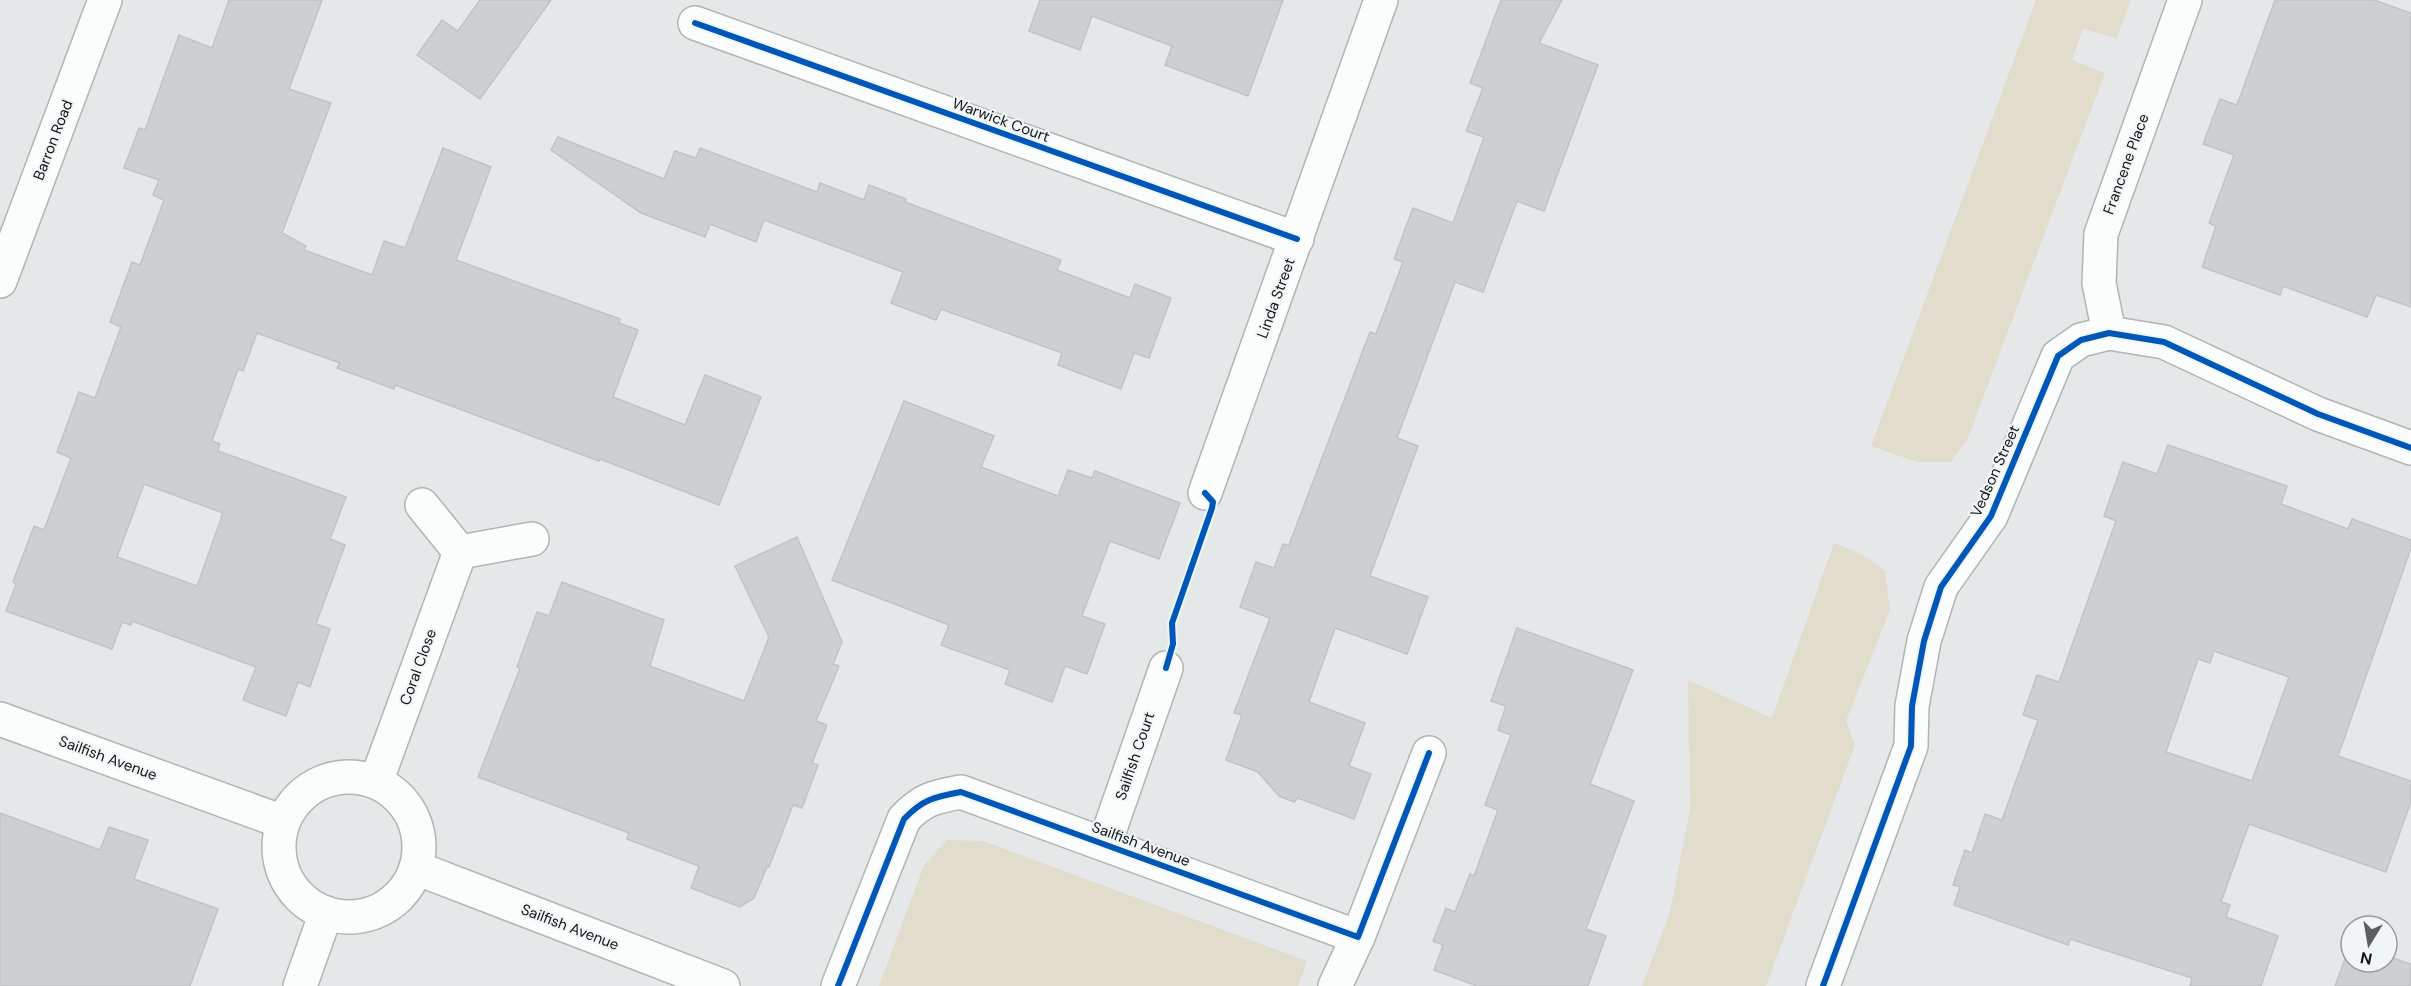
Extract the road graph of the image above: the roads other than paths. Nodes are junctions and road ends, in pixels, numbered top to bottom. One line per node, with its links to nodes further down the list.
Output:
1 (105, 0): 6 (street, Barron Road)
2 (1381, 0): 5 (street, Linda Street)
3 (2185, 0): 7 (street, Francene Place)
4 (695, 22): 5 (street, Warwick Court)
5 (1297, 239): 9 (street, Linda Street)
6 (0, 281)
7 (2109, 333): 8 (street, Vedson Street); 26 (street, Vedson Street)
8 (2411, 448)
9 (1205, 493)
10 (422, 505): 12 (street)
11 (532, 539): 12 (street)
12 (460, 552): 16 (street, Coral Close)
13 (1166, 668): 18 (street, Sailfish Court)
14 (0, 719): 17 (street, Sailfish Avenue)
15 (1429, 753): 21 (street)
16 (376, 782): 17 (street); 19 (street)
17 (283, 822): 20 (street)
18 (1105, 843): 21 (street, Sailfish Avenue); 24 (street, Sailfish Avenue)
19 (416, 868): 20 (street); 23 (street, Sailfish Avenue)
20 (326, 913): 22 (street)
21 (1358, 937): 25 (street)
22 (300, 986)
23 (723, 986)
24 (838, 986)
25 (1335, 986)
26 (1823, 986)

